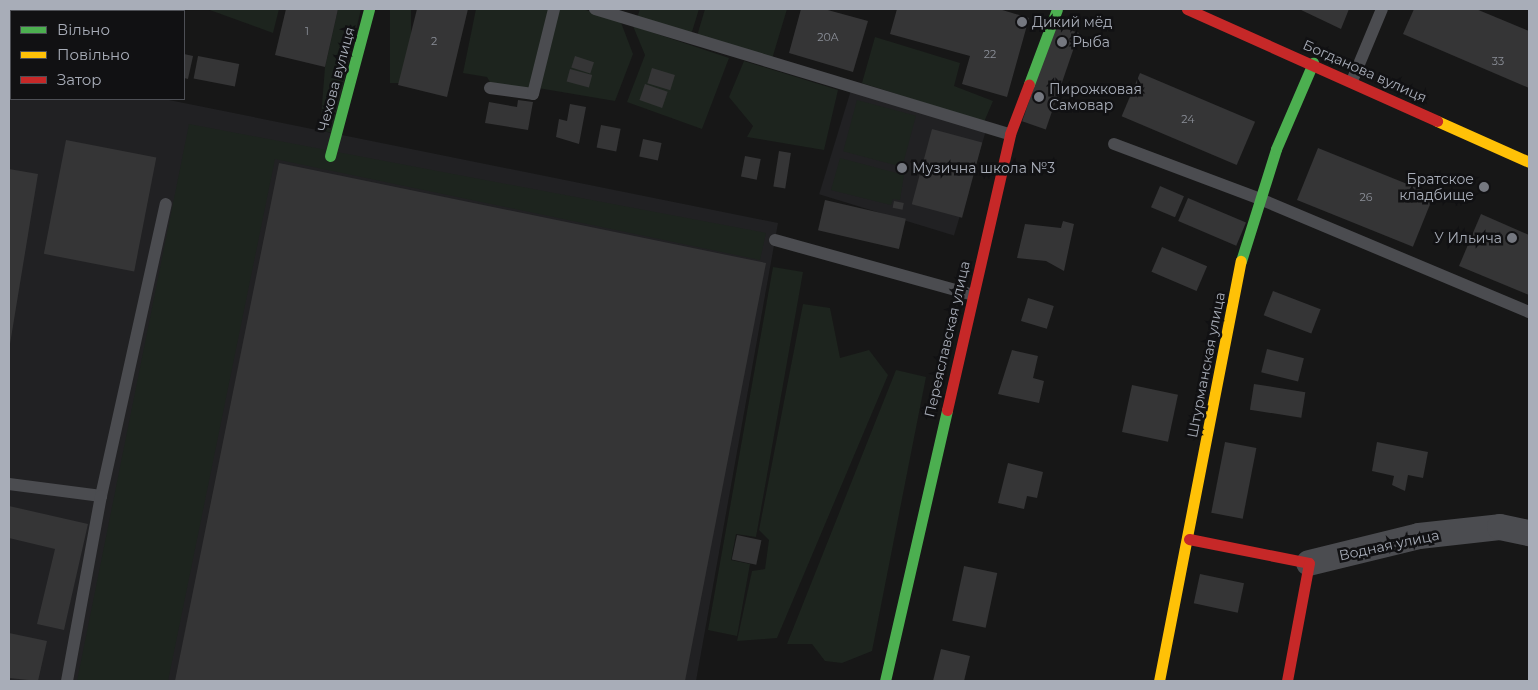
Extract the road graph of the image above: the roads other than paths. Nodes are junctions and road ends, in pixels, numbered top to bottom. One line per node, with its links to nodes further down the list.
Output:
1 (369, 9): 12 (street, Чехова вулиця)
2 (554, 9): 9 (lane)
3 (595, 9): 10 (lane)
4 (1057, 9): 10 (street, Переяславская улица)
5 (1187, 9): 7 (street, Богданова вулиця)
6 (1382, 9): 8 (lane)
7 (1313, 63): 8 (street, Богданова вулиця); 14 (street, Штурманская улица)
8 (1352, 81): 13 (street, Богданова вулиця)
9 (490, 88)
10 (1010, 134): 17 (street, Переяславская улица)
11 (1114, 144): 14 (lane)
12 (330, 156)
13 (1529, 162)
14 (1260, 199): 18 (lane); 22 (street, Штурманская улица)
15 (166, 204): 20 (lane)
16 (775, 240): 17 (lane)
17 (973, 295): 25 (street, Переяславская улица)
18 (1529, 312)
19 (9, 484): 20 (lane)
20 (101, 496): 24 (lane)
21 (1529, 533): 23 (street, Водная улица)
22 (1189, 539): 23 (street, Водная улица); 26 (street, Штурманская улица)
23 (1309, 563): 27 (street)
24 (67, 681)
25 (885, 681)
26 (1159, 681)
27 (1287, 681)

